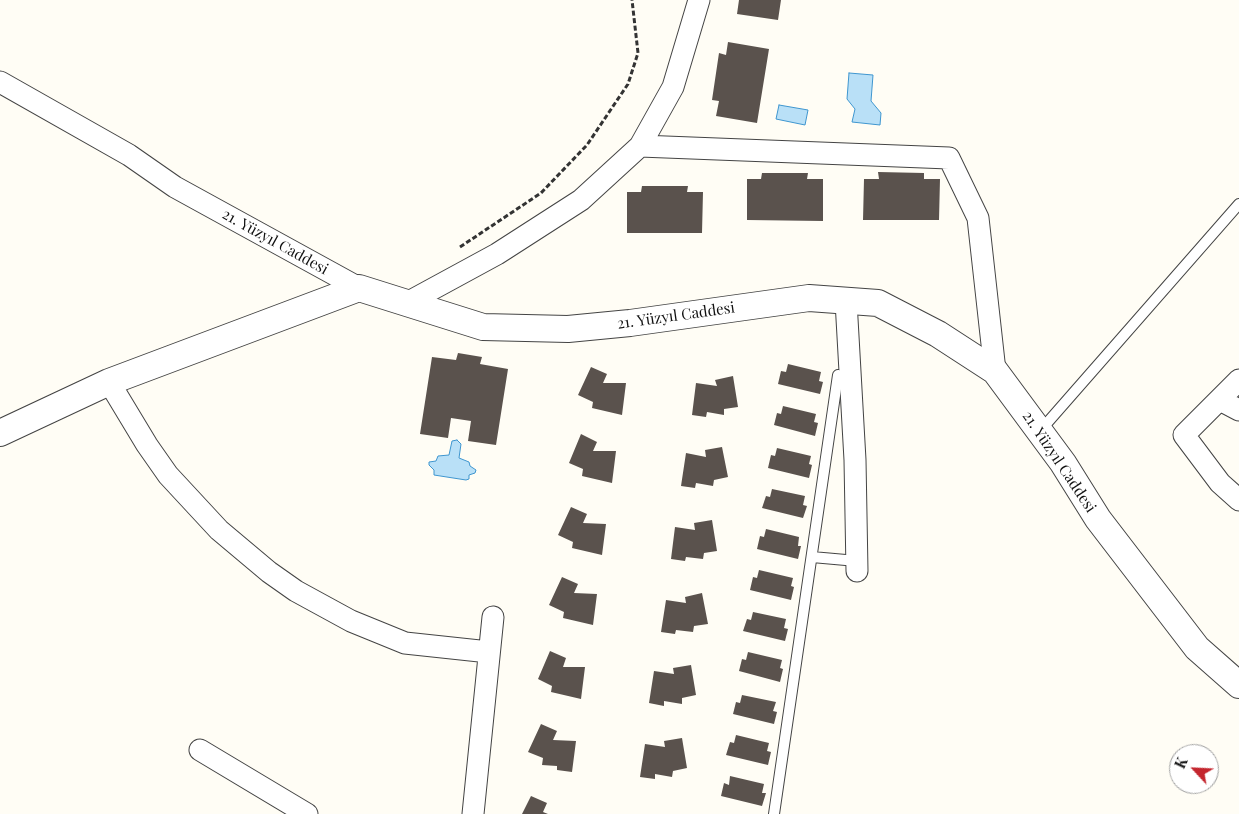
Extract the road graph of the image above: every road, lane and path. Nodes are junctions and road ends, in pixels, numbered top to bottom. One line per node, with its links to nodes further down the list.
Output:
1 (698, 0): 4 (street)
2 (631, 1): 6 (path)
3 (0, 82): 7 (street, 21. Yüzyıl Caddesi)
4 (640, 146): 9 (street); 10 (street)
5 (1239, 204): 16 (lane)
6 (458, 249)
7 (359, 288): 9 (street, 21. Yüzyıl Caddesi); 13 (street)
8 (846, 301): 9 (street, 21. Yüzyıl Caddesi); 10 (street, 21. Yüzyıl Caddesi); 20 (street)
9 (405, 304)
10 (995, 371): 16 (street, 21. Yüzyıl Caddesi)
11 (838, 376): 19 (lane)
12 (1239, 380): 14 (street)
13 (109, 382): 17 (street); 22 (street)
14 (1220, 400): 15 (street); 18 (street)
15 (1239, 410)
16 (1039, 432): 23 (street, 21. Yüzyıl Caddesi)
17 (0, 433)
18 (1239, 500)
19 (812, 557): 20 (lane); 27 (lane)
20 (857, 566)
21 (493, 617): 22 (street)
22 (489, 652): 26 (street)
23 (1239, 685)
24 (200, 750): 25 (street)
25 (307, 814)
26 (472, 814)
27 (774, 814)

